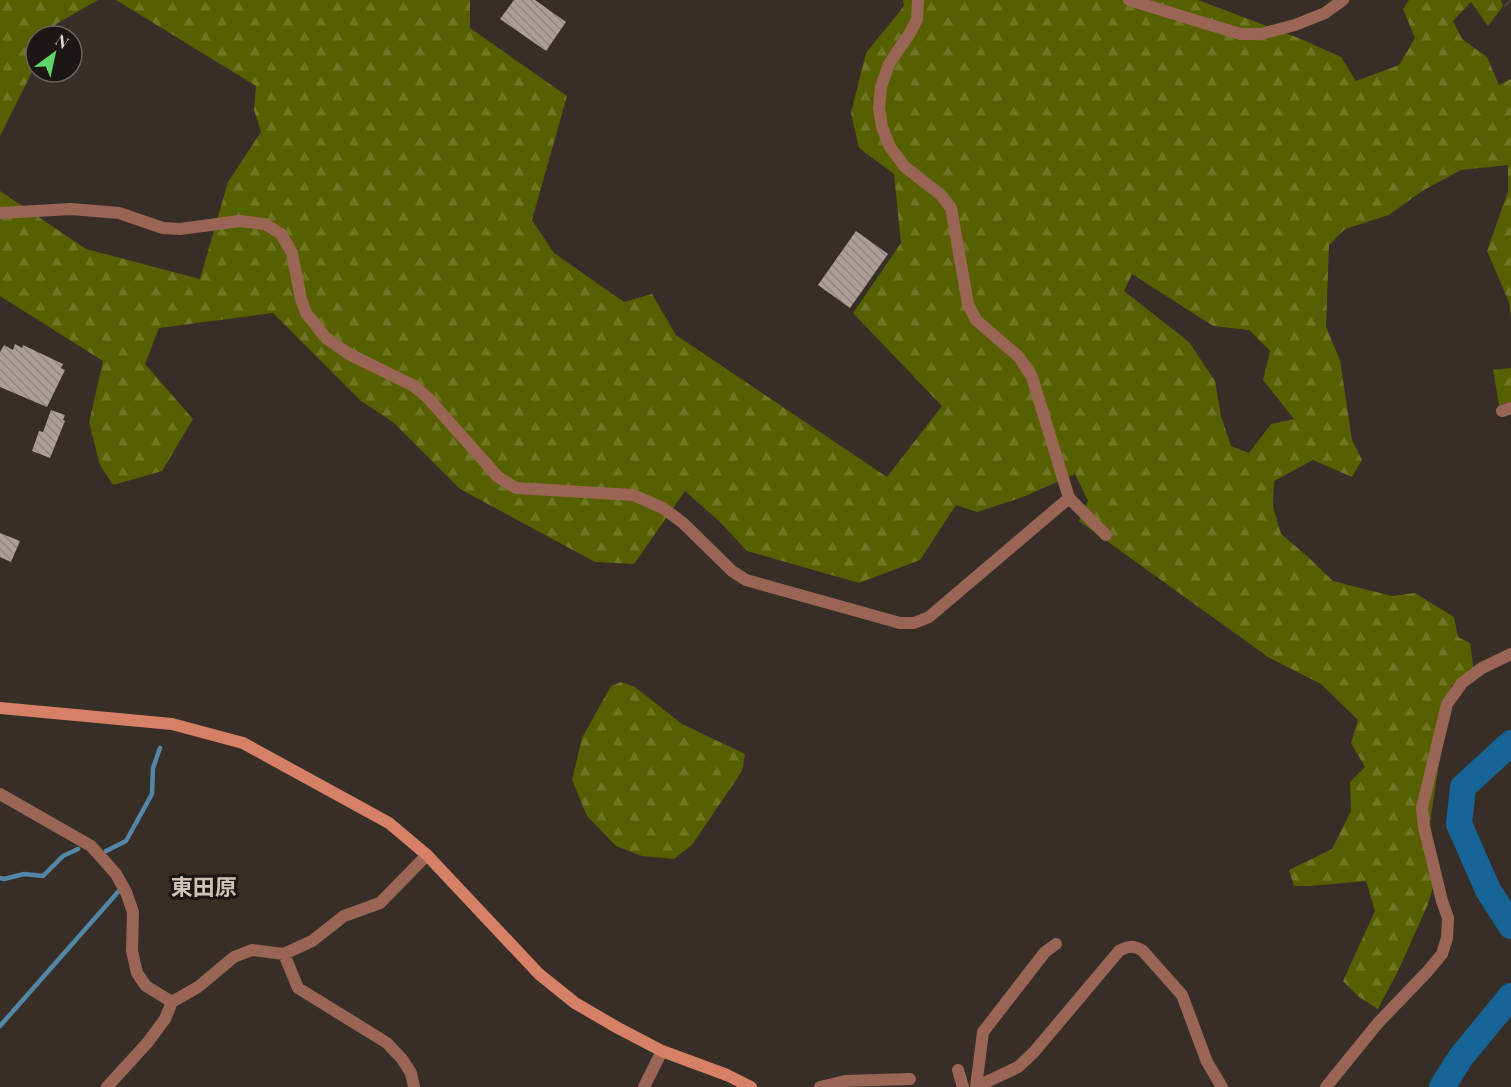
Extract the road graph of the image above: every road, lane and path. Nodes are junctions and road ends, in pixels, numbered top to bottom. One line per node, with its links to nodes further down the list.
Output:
1 (918, 0): 5 (street)
2 (1129, 0): 3 (street)
3 (1343, 0)
4 (0, 213): 5 (street)
5 (1069, 498): 6 (street)
6 (1106, 535)
7 (1511, 654): 25 (street)
8 (0, 708): 10 (street)
9 (0, 794): 13 (street)
10 (427, 855): 12 (street); 14 (street)
11 (1056, 944): 23 (street)
12 (284, 954): 13 (street); 18 (street)
13 (172, 1002): 17 (street)
14 (662, 1051): 19 (street); 20 (street)
15 (958, 1070): 22 (street)
16 (910, 1079): 21 (street)
17 (107, 1087)
18 (414, 1087)
19 (644, 1087)
20 (751, 1087)
21 (820, 1087)
22 (963, 1087)
23 (976, 1087): 24 (street)
24 (1222, 1087)
25 (1326, 1087)

